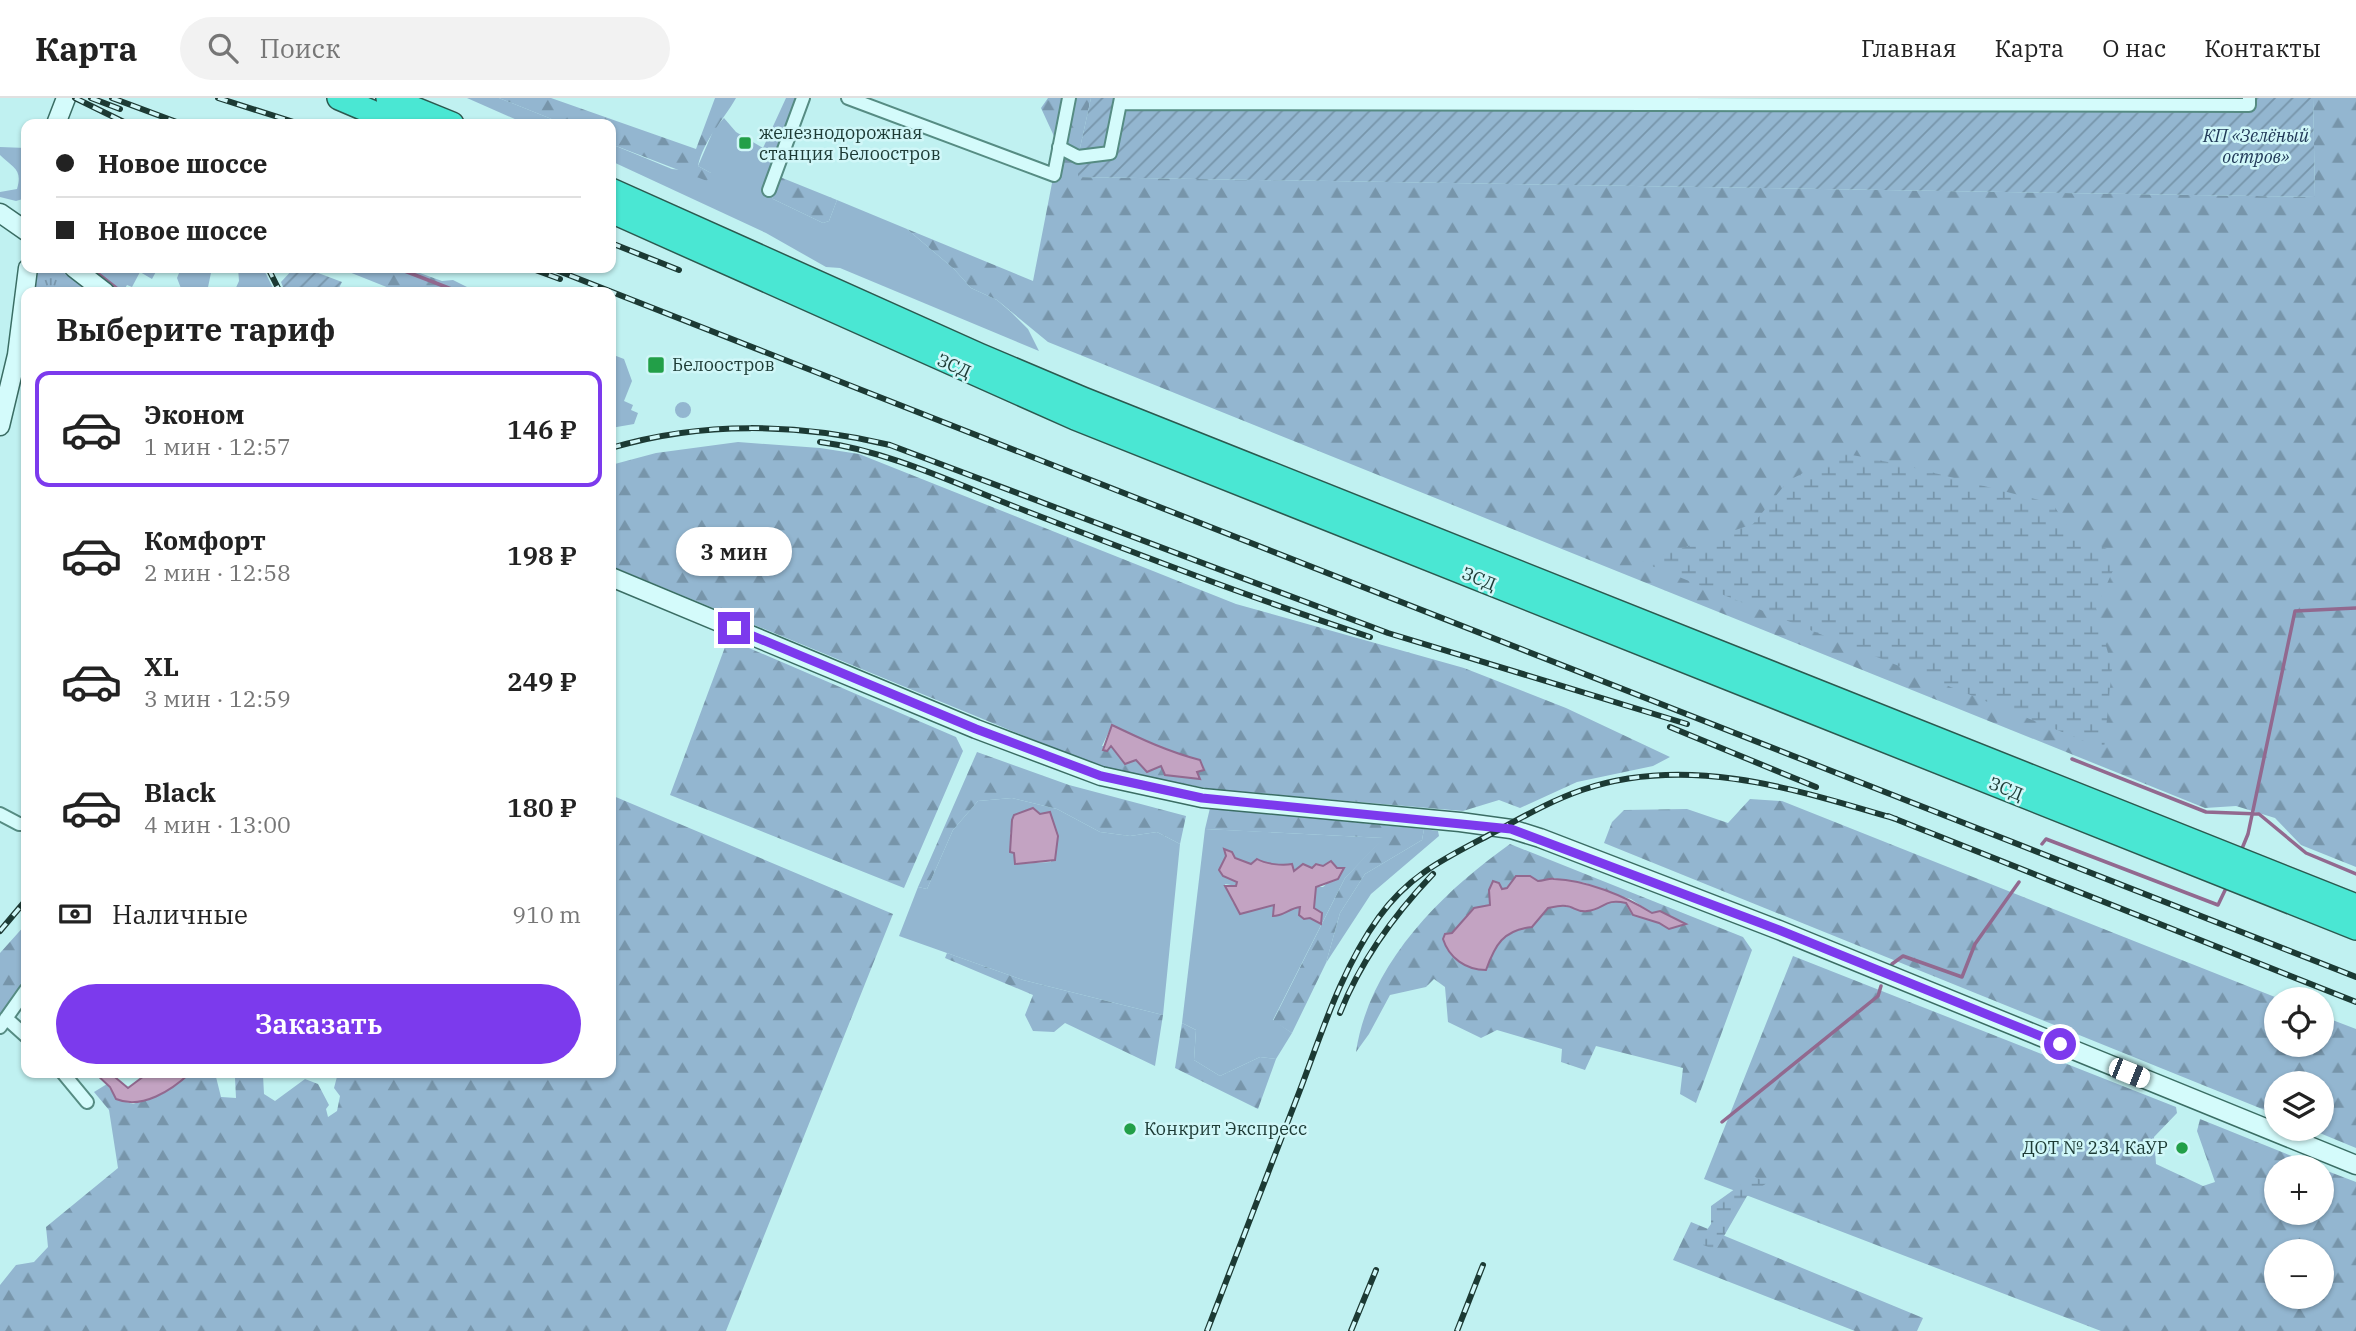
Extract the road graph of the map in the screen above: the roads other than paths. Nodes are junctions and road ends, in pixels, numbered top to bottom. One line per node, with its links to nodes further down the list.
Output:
1 (66, 98): 10 (main road)
2 (339, 98): 11 (highway)
3 (388, 98): 12 (highway)
4 (803, 98): 14 (street)
5 (848, 98): 13 (street)
6 (1069, 98): 13 (street)
7 (1121, 101): 8 (street); 13 (street)
8 (1691, 101): 9 (street)
9 (2249, 102)
10 (58, 119)
11 (388, 119)
12 (440, 119)
13 (1059, 147)
14 (769, 190)
15 (616, 192): 26 (highway, ЗСД)
16 (0, 213): 18 (main road)
17 (616, 213): 26 (highway, ЗСД)
18 (21, 228)
19 (80, 273): 20 (main road)
20 (99, 287)
21 (21, 323): 22 (main road)
22 (0, 426)
23 (616, 580): 34 (main road)
24 (0, 814): 25 (street)
25 (21, 823)
26 (2234, 868): 27 (highway, ЗСД); 28 (highway, ЗСД)
27 (2356, 906)
28 (2356, 928)
29 (21, 997): 30 (street)
30 (3, 1023): 31 (street)
31 (21, 1033)
32 (67, 1078): 33 (street)
33 (88, 1102)
34 (2356, 1165)

